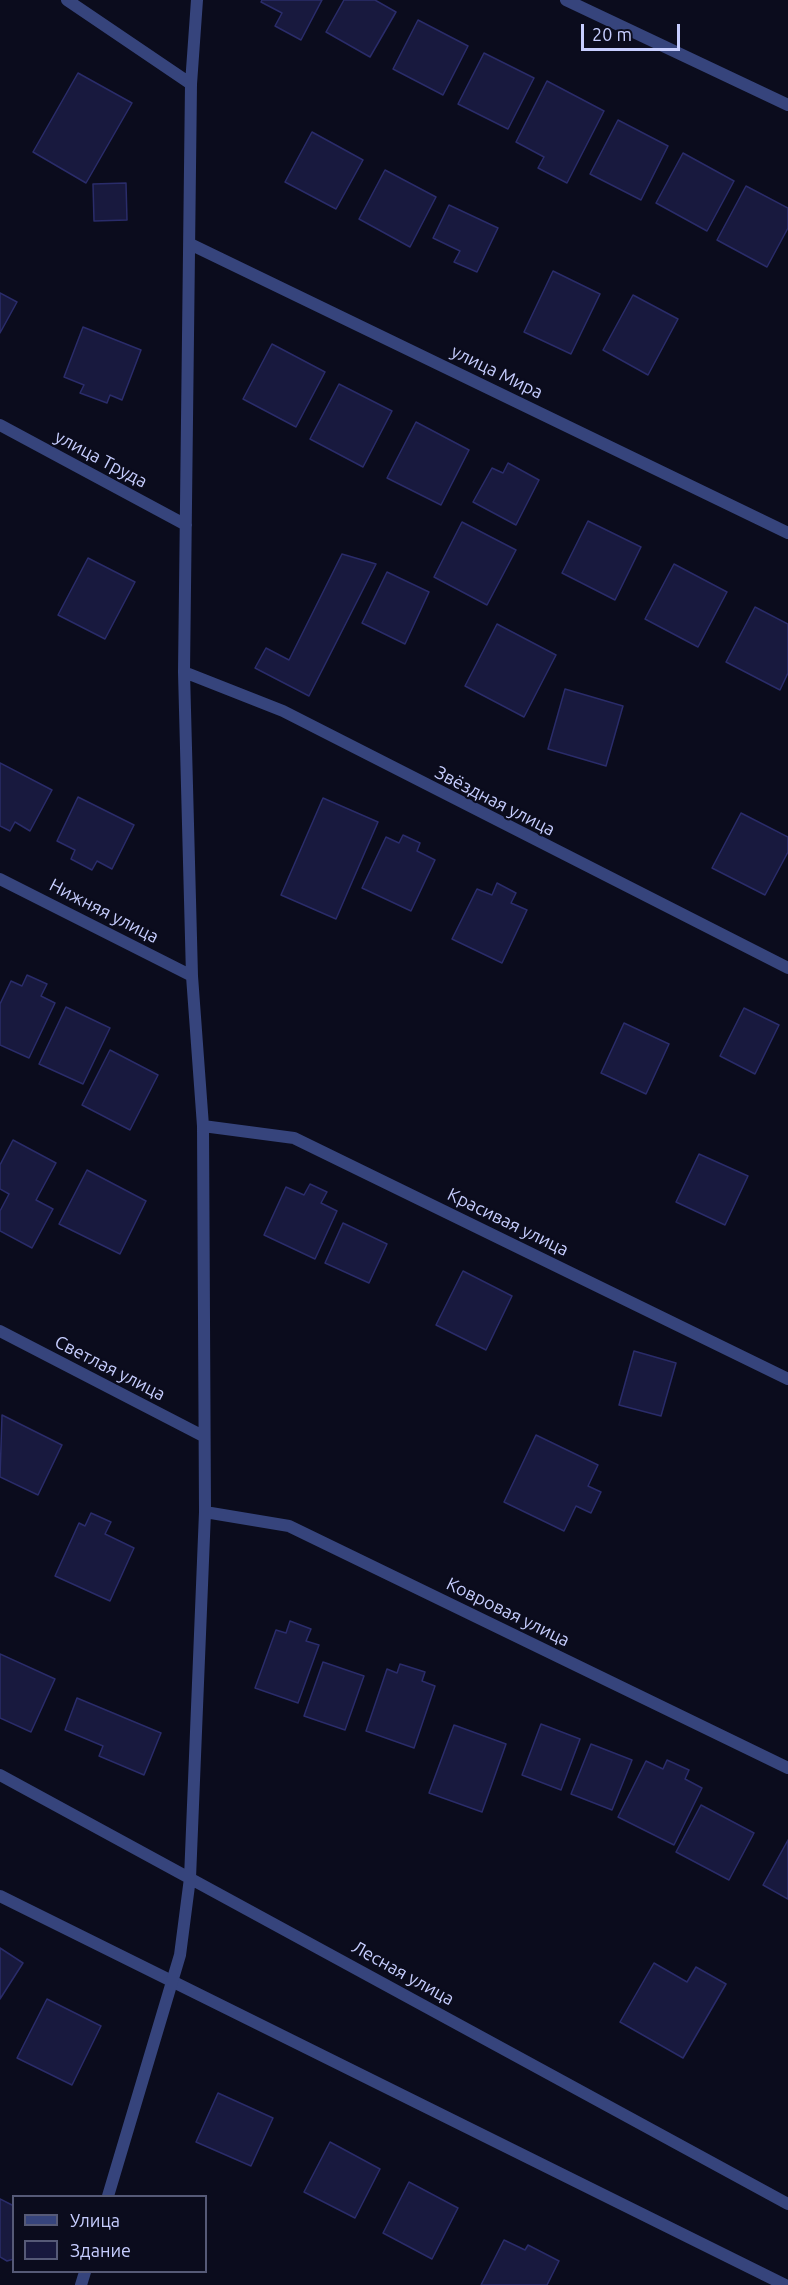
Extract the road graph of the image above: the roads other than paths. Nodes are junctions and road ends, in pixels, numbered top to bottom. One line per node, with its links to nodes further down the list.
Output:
1 (67, 0): 4 (street)
2 (197, 0): 4 (street)
3 (566, 0): 5 (street)
4 (191, 84): 6 (street)
5 (788, 105)
6 (190, 244): 8 (street); 9 (street, улица Мира)
7 (0, 425): 8 (street, улица Труда)
8 (186, 525): 10 (street)
9 (788, 533)
10 (184, 672): 12 (street, Звёздная улица); 13 (street)
11 (0, 879): 13 (street, Нижняя улица)
12 (788, 968)
13 (192, 976): 14 (street)
14 (203, 1126): 16 (street, Красивая улица); 17 (street)
15 (0, 1331): 17 (street, Светлая улица)
16 (788, 1378)
17 (203, 1436): 18 (street)
18 (205, 1512): 19 (street, Ковровая улица); 21 (street)
19 (788, 1768)
20 (0, 1775): 21 (street, Лесная улица)
21 (190, 1878): 23 (street); 25 (street, Лесная улица)
22 (0, 1896): 23 (street)
23 (172, 1982): 24 (street); 26 (street)
24 (108, 2195)
25 (788, 2204)
26 (785, 2285)

